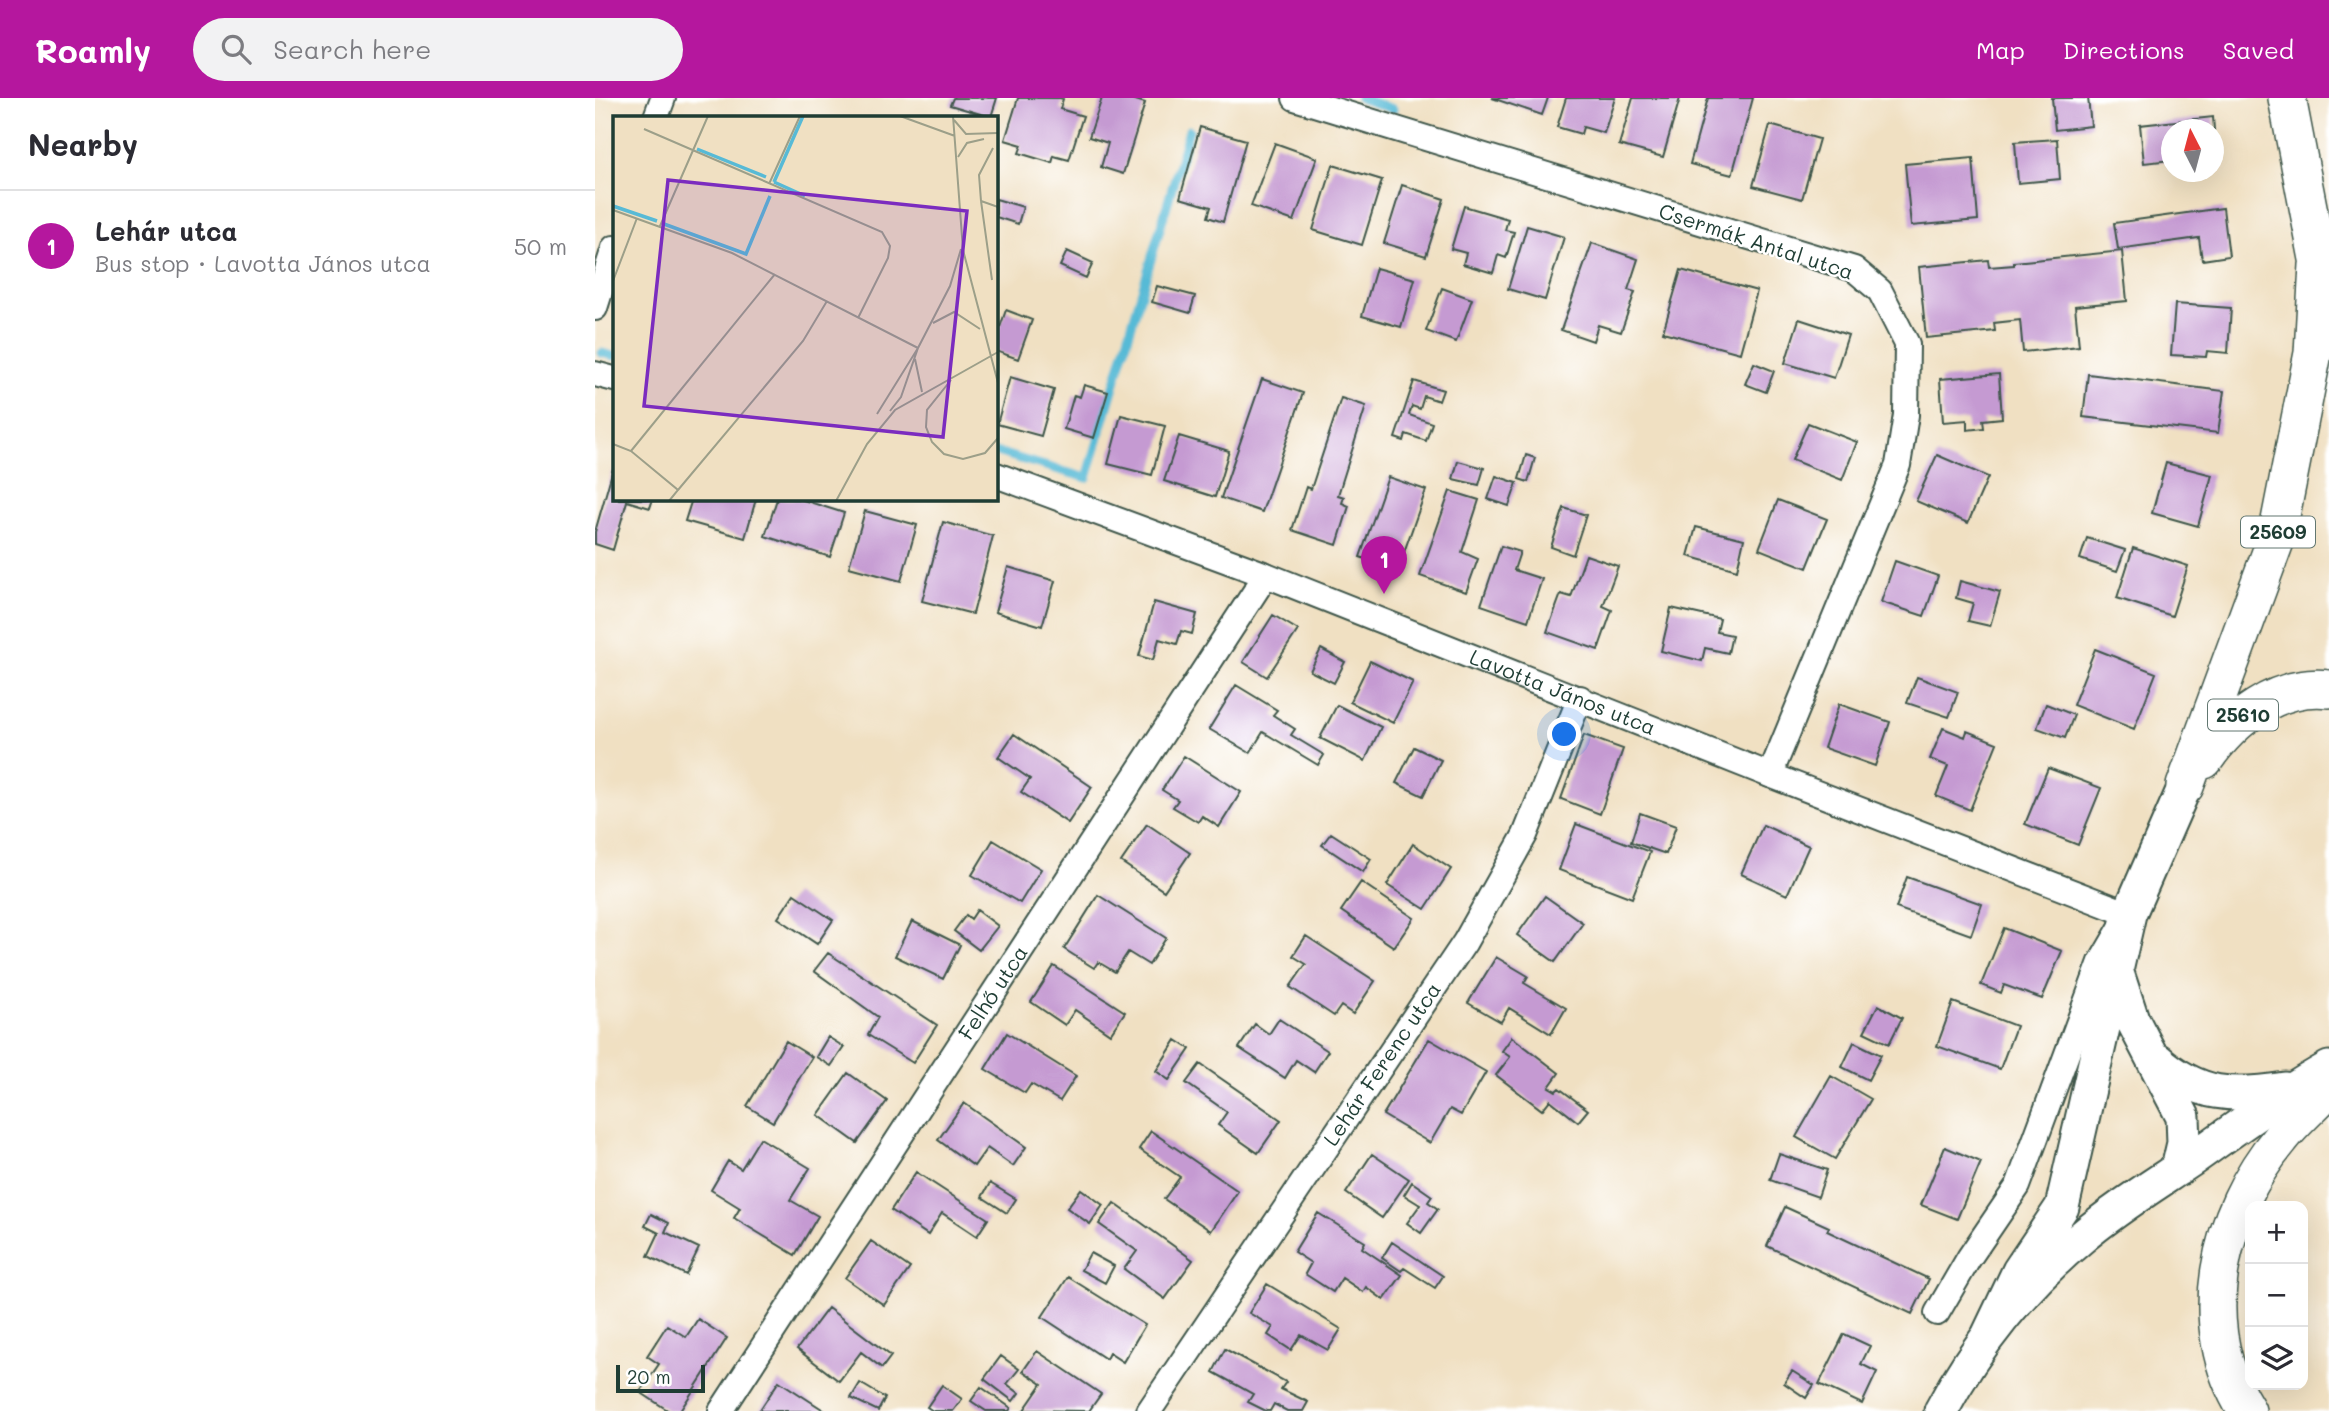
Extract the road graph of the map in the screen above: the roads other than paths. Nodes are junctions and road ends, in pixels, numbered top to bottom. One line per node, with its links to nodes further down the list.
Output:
1 (663, 98): 4 (street)
2 (1295, 98): 15 (street, Csermák Antal utca)
3 (2287, 98): 6 (main road)
4 (656, 116)
5 (613, 251): 7 (street)
6 (2318, 265): 8 (main road); 16 (main road, 25609)
7 (595, 308)
8 (2329, 312)
9 (595, 374): 10 (street)
10 (613, 379)
11 (997, 475): 12 (street, Lavotta János utca)
12 (1266, 575): 14 (street, Lavotta János utca); 25 (street, Felhő utca)
13 (2329, 689): 16 (main road, 25610)
14 (1580, 698): 15 (street, Lavotta János utca); 26 (street, Lehár Ferenc utca)
15 (1770, 775): 17 (street, Lavotta János utca)
16 (2185, 786): 17 (main road, 25609)
17 (2129, 914): 18 (main road, 25609); 23 (street)
18 (2116, 970): 19 (main road); 24 (main road, 25609)
19 (2150, 1054): 21 (main road); 22 (main road)
20 (2329, 1068): 21 (main road)
21 (2312, 1088): 22 (main road); 28 (main road)
22 (2178, 1169): 24 (main road)
23 (1937, 1313)
24 (1987, 1338): 27 (main road)
25 (721, 1411)
26 (1149, 1411)
27 (1941, 1411)
28 (2247, 1411)

